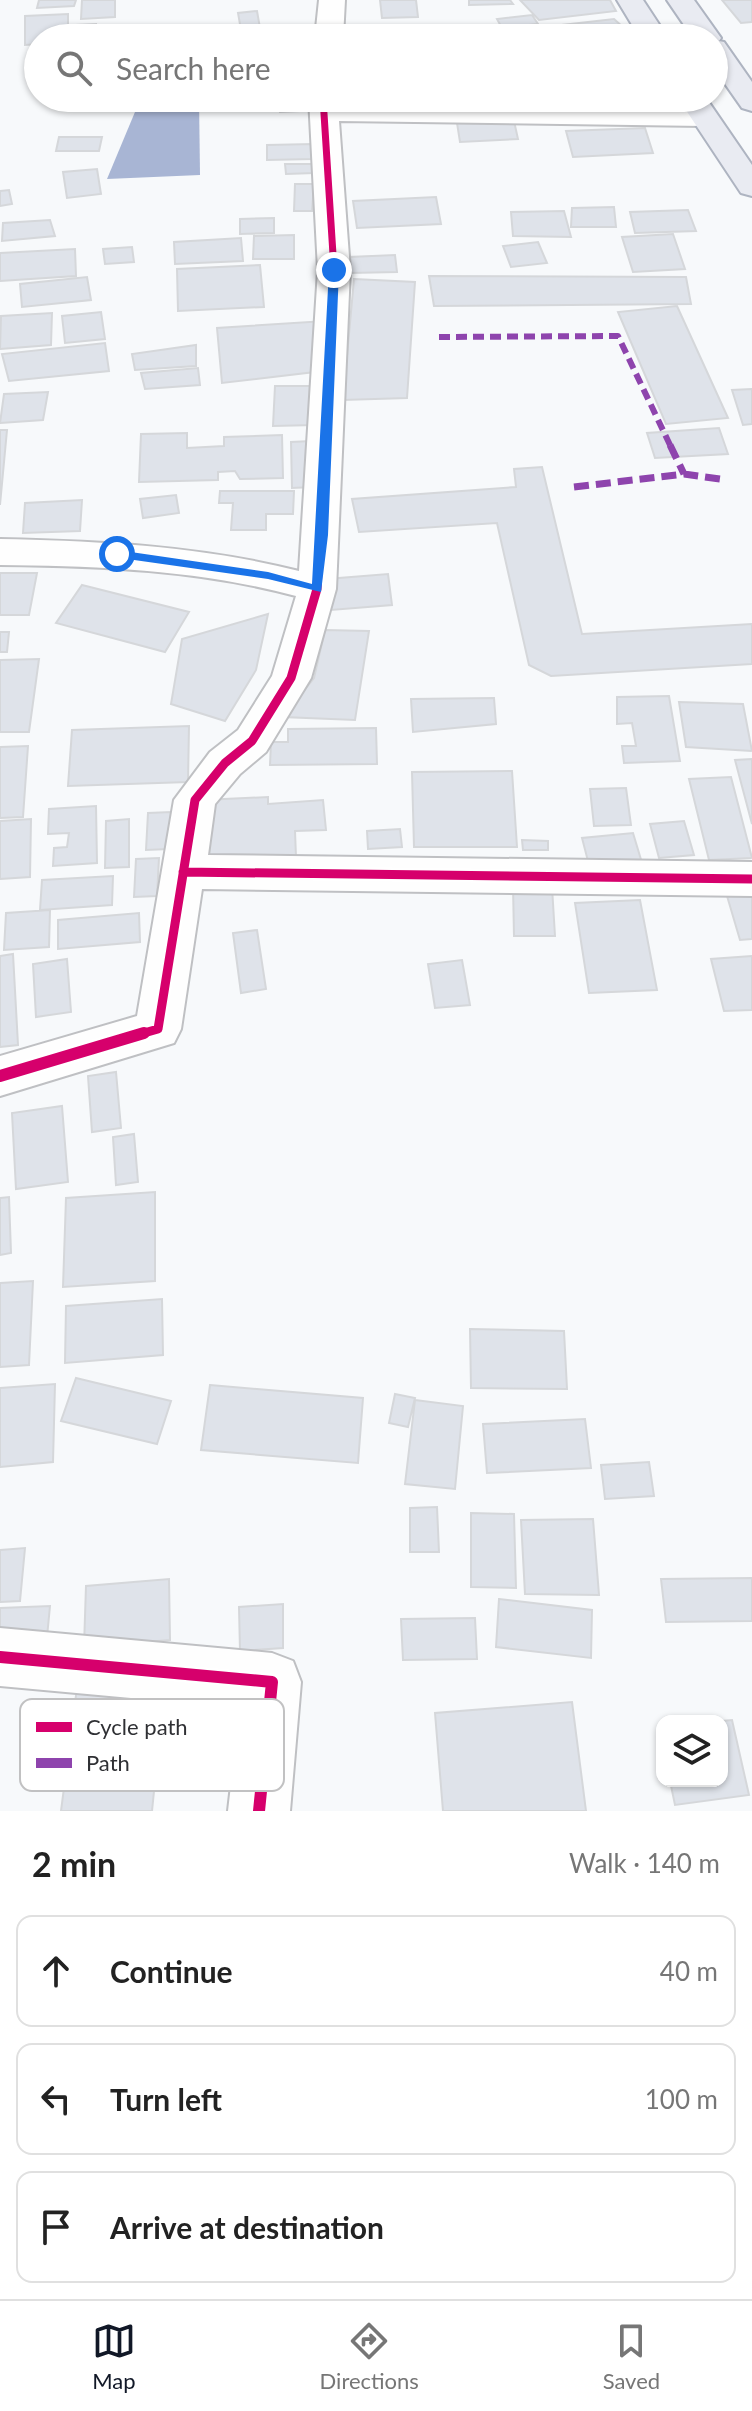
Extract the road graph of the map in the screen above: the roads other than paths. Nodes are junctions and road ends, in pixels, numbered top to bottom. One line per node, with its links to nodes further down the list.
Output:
1 (332, 0): 4 (street)
2 (630, 0): 5 (main road)
3 (680, 0): 6 (main road)
4 (330, 24)
5 (645, 24)
6 (697, 24)
7 (728, 68): 8 (main road)
8 (752, 102)
9 (323, 112): 13 (street)
10 (701, 112): 11 (main road)
11 (752, 187)
12 (0, 552): 13 (street)
13 (317, 589): 14 (street)
14 (183, 872): 15 (street); 16 (street)
15 (752, 879)
16 (0, 1076)
17 (0, 1657): 18 (street)
18 (270, 1699)
19 (261, 1791): 20 (street)
20 (259, 1811)

